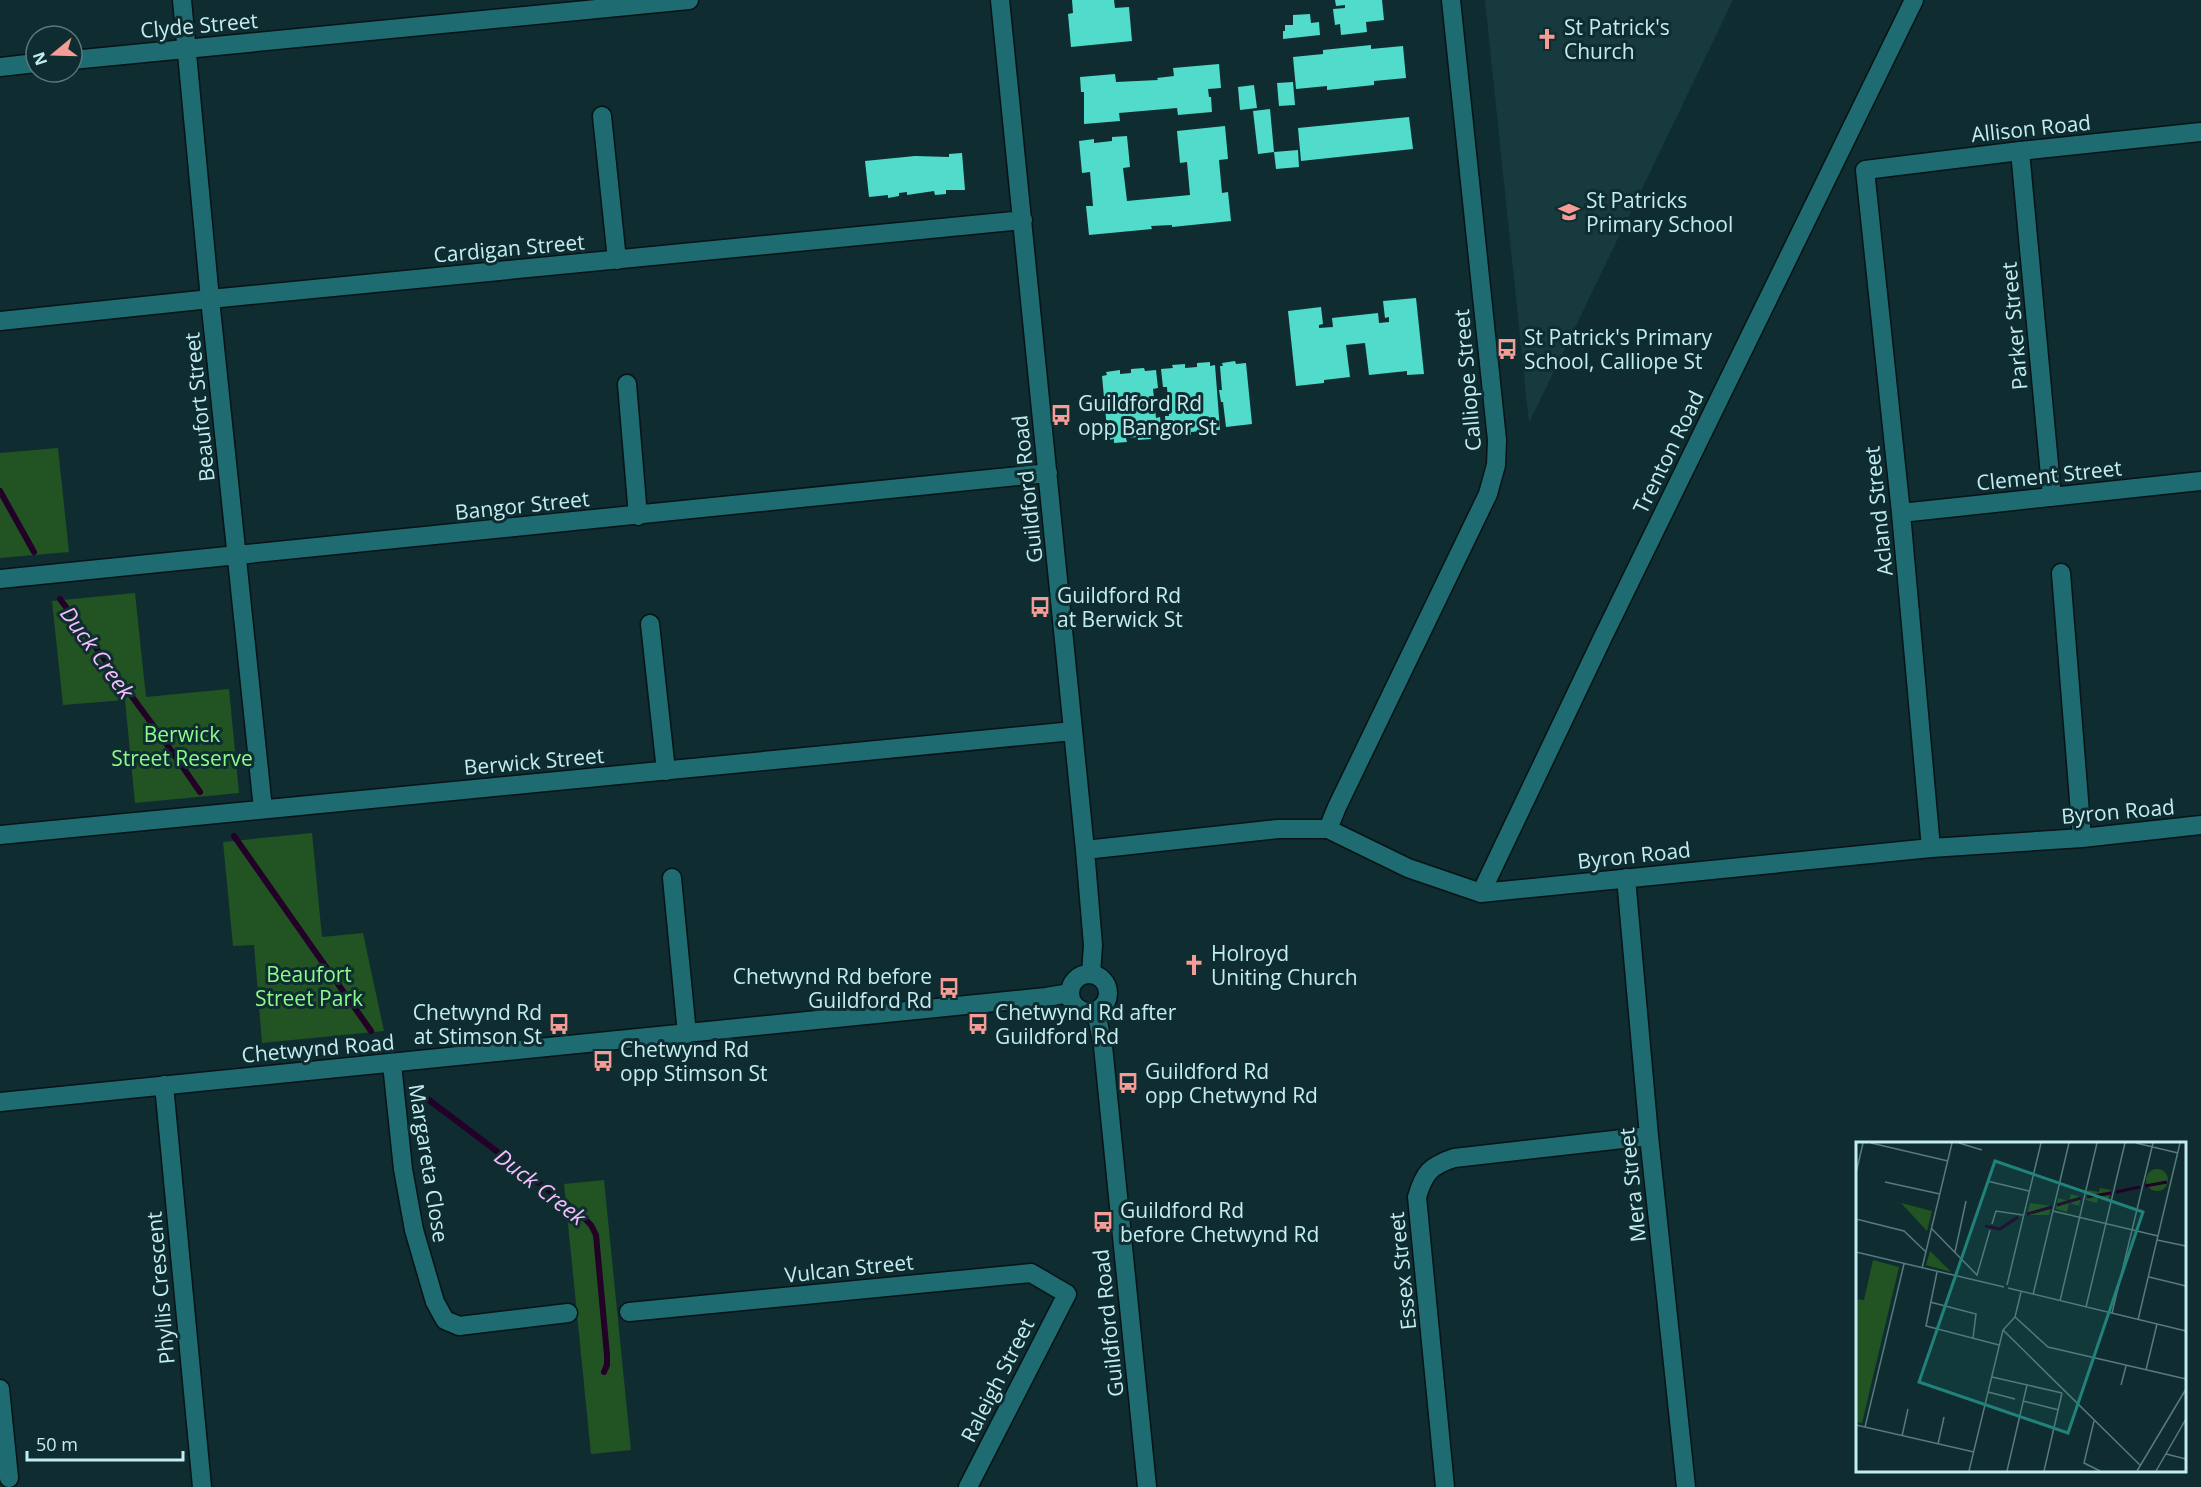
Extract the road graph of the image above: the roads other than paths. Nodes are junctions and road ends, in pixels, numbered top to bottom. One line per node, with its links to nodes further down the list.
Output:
1 (182, 0): 7 (street, Beaufort Street)
2 (689, 0): 6 (street, Clyde Street)
3 (1000, 0): 16 (street, Guildford Road)
4 (1452, 0): 34 (street, Calliope Street)
5 (1914, 0): 14 (street, Trenton Road)
6 (589, 5): 7 (street, Clyde Street)
7 (186, 48): 8 (street, Clyde Street); 18 (street, Beaufort Street)
8 (84, 59)
9 (24, 64): 10 (street)
10 (0, 67)
11 (603, 116): 17 (street)
12 (2201, 132): 13 (street, Allison Road)
13 (2020, 151): 15 (street, Allison Road); 23 (street, Parker Street)
14 (1839, 152): 15 (street); 41 (street, Trenton Road)
15 (1865, 170): 24 (street, Acland Street)
16 (1023, 220): 17 (street, Cardigan Street); 21 (street, Guildford Road)
17 (617, 260): 18 (street, Cardigan Street)
18 (210, 299): 19 (street, Cardigan Street); 26 (street, Beaufort Street)
19 (0, 321)
20 (627, 384): 25 (street)
21 (1047, 473): 25 (street, Bangor Street); 30 (street, Guildford Road)
22 (2201, 481): 23 (street, Clement Street)
23 (2052, 497): 24 (street, Clement Street)
24 (1901, 513): 37 (street, Acland Street)
25 (638, 516): 26 (street, Bangor Street)
26 (238, 556): 28 (street, Bangor Street); 32 (street, Beaufort Street)
27 (2061, 573): 36 (street)
28 (0, 579)
29 (650, 624): 31 (street)
30 (1073, 731): 31 (street, Berwick Street); 38 (street, Guildford Road)
31 (666, 771): 32 (street, Berwick Street)
32 (263, 809): 35 (street, Berwick Street)
33 (2201, 825): 36 (street, Byron Road)
34 (1328, 829): 38 (street, Byron Road); 41 (street, Byron Road)
35 (0, 835)
36 (2082, 837): 37 (street, Byron Road)
37 (1931, 848): 40 (street, Byron Road)
38 (1085, 850): 42 (street, Guildford Road)
39 (672, 878): 45 (street)
40 (1626, 878): 41 (street, Byron Road); 49 (street, Mera Street)
41 (1481, 893)
42 (1091, 974): 43 (street); 44 (street)
43 (1070, 993): 44 (street); 45 (street, Chetwynd Road)
44 (1096, 1012): 57 (street, Guildford Road)
45 (687, 1034): 46 (street, Chetwynd Road)
46 (392, 1064): 47 (street, Chetwynd Road); 52 (street, Margareta Close)
47 (164, 1085): 48 (street, Chetwynd Road); 55 (street, Phyllis Crescent)
48 (0, 1102)
49 (1649, 1136): 58 (street, Essex Street); 59 (street, Mera Street)
50 (1067, 1294): 51 (street, Vulcan Street); 56 (street, Raleigh Street)
51 (629, 1312)
52 (568, 1313)
53 (0, 1389): 54 (street)
54 (9, 1479)
55 (202, 1487)
56 (968, 1487)
57 (1147, 1487)
58 (1445, 1487)
59 (1686, 1487)

